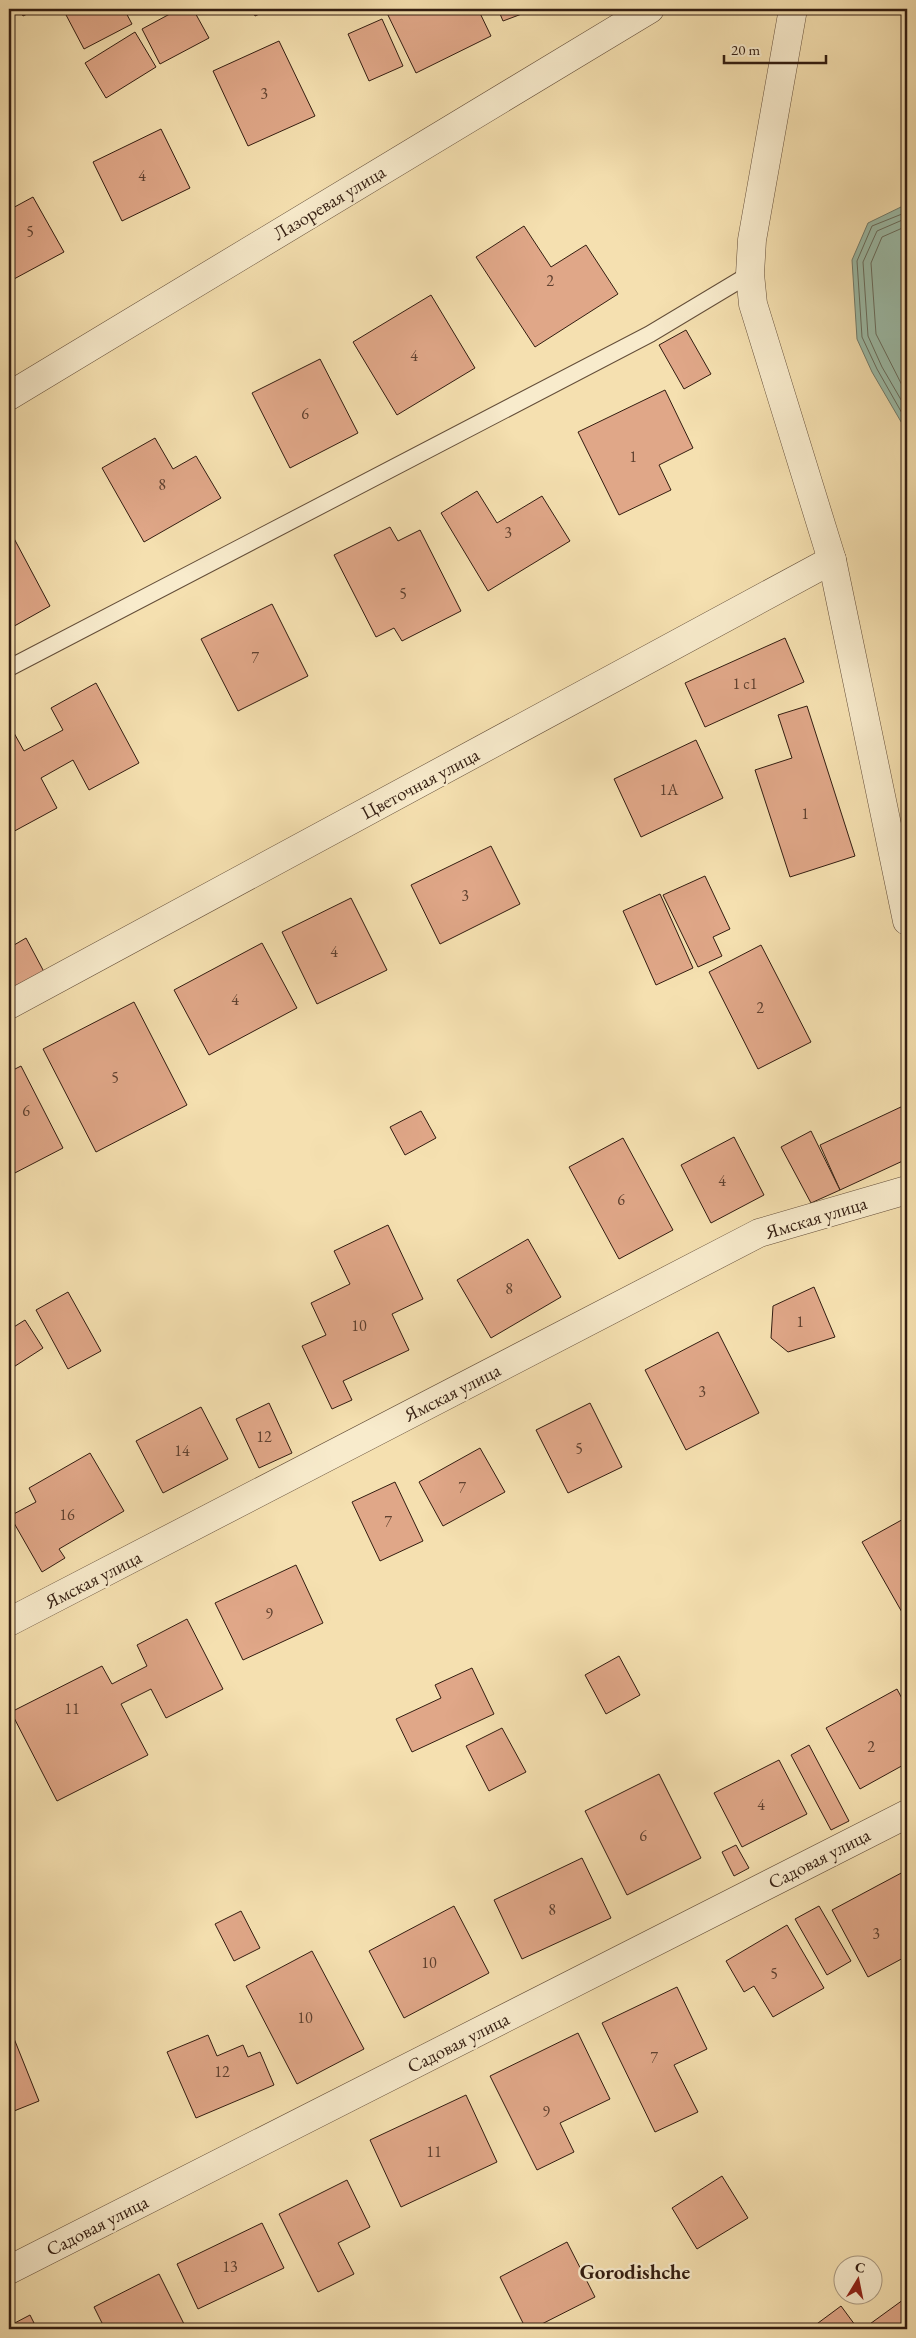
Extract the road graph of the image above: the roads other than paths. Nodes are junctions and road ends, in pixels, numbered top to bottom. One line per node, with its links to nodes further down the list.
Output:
1 (650, 9): 4 (street, Лазоревая улица)
2 (793, 9): 3 (street)
3 (750, 274): 5 (street); 6 (lane)
4 (9, 396)
5 (832, 560): 7 (street); 8 (street, Цветочная улица)
6 (9, 668)
7 (907, 921)
8 (9, 1005)
9 (907, 1190): 10 (street, Ямская улица)
10 (9, 1622)
11 (907, 1814): 12 (street, Садовая улица)
12 (9, 2270)

